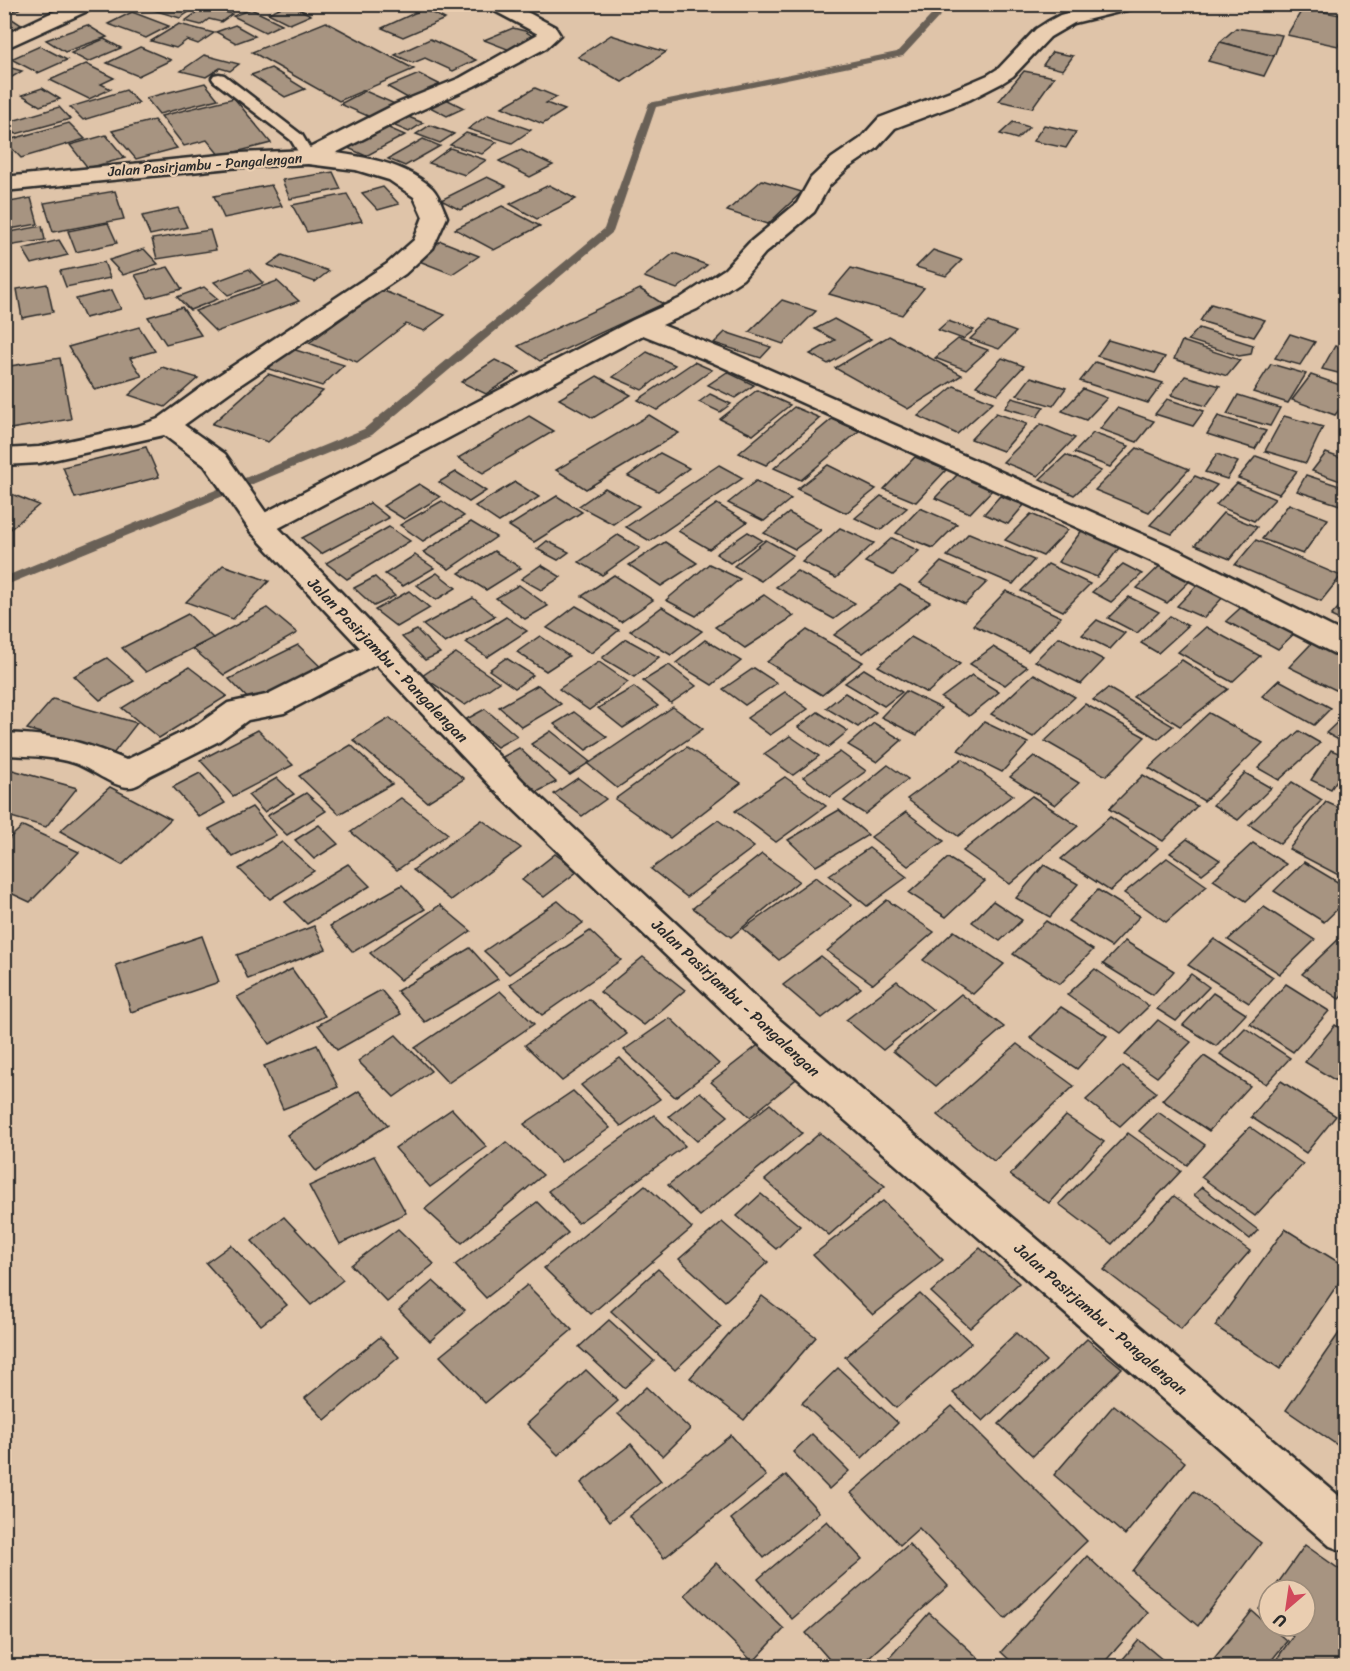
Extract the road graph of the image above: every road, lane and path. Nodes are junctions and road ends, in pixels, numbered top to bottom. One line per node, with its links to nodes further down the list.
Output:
1 (87, 4): 4 (street)
2 (496, 4): 6 (street)
3 (1128, 4): 8 (street)
4 (4, 44)
5 (219, 78): 6 (lane)
6 (309, 157): 7 (street, Jalan Pasirjambu - Pangalengan); 9 (street, Jalan Pasirjambu - Pangalengan)
7 (4, 184)
8 (642, 325): 11 (street); 12 (street)
9 (167, 425): 10 (street, Jalan Pasirjambu - Pangalengan); 11 (street, Jalan Pasirjambu - Pangalengan)
10 (4, 457)
11 (257, 520): 13 (street, Jalan Pasirjambu - Pangalengan)
12 (1346, 647)
13 (378, 651): 14 (street); 15 (street, Jalan Pasirjambu - Pangalengan)
14 (4, 744)
15 (1346, 1531)

